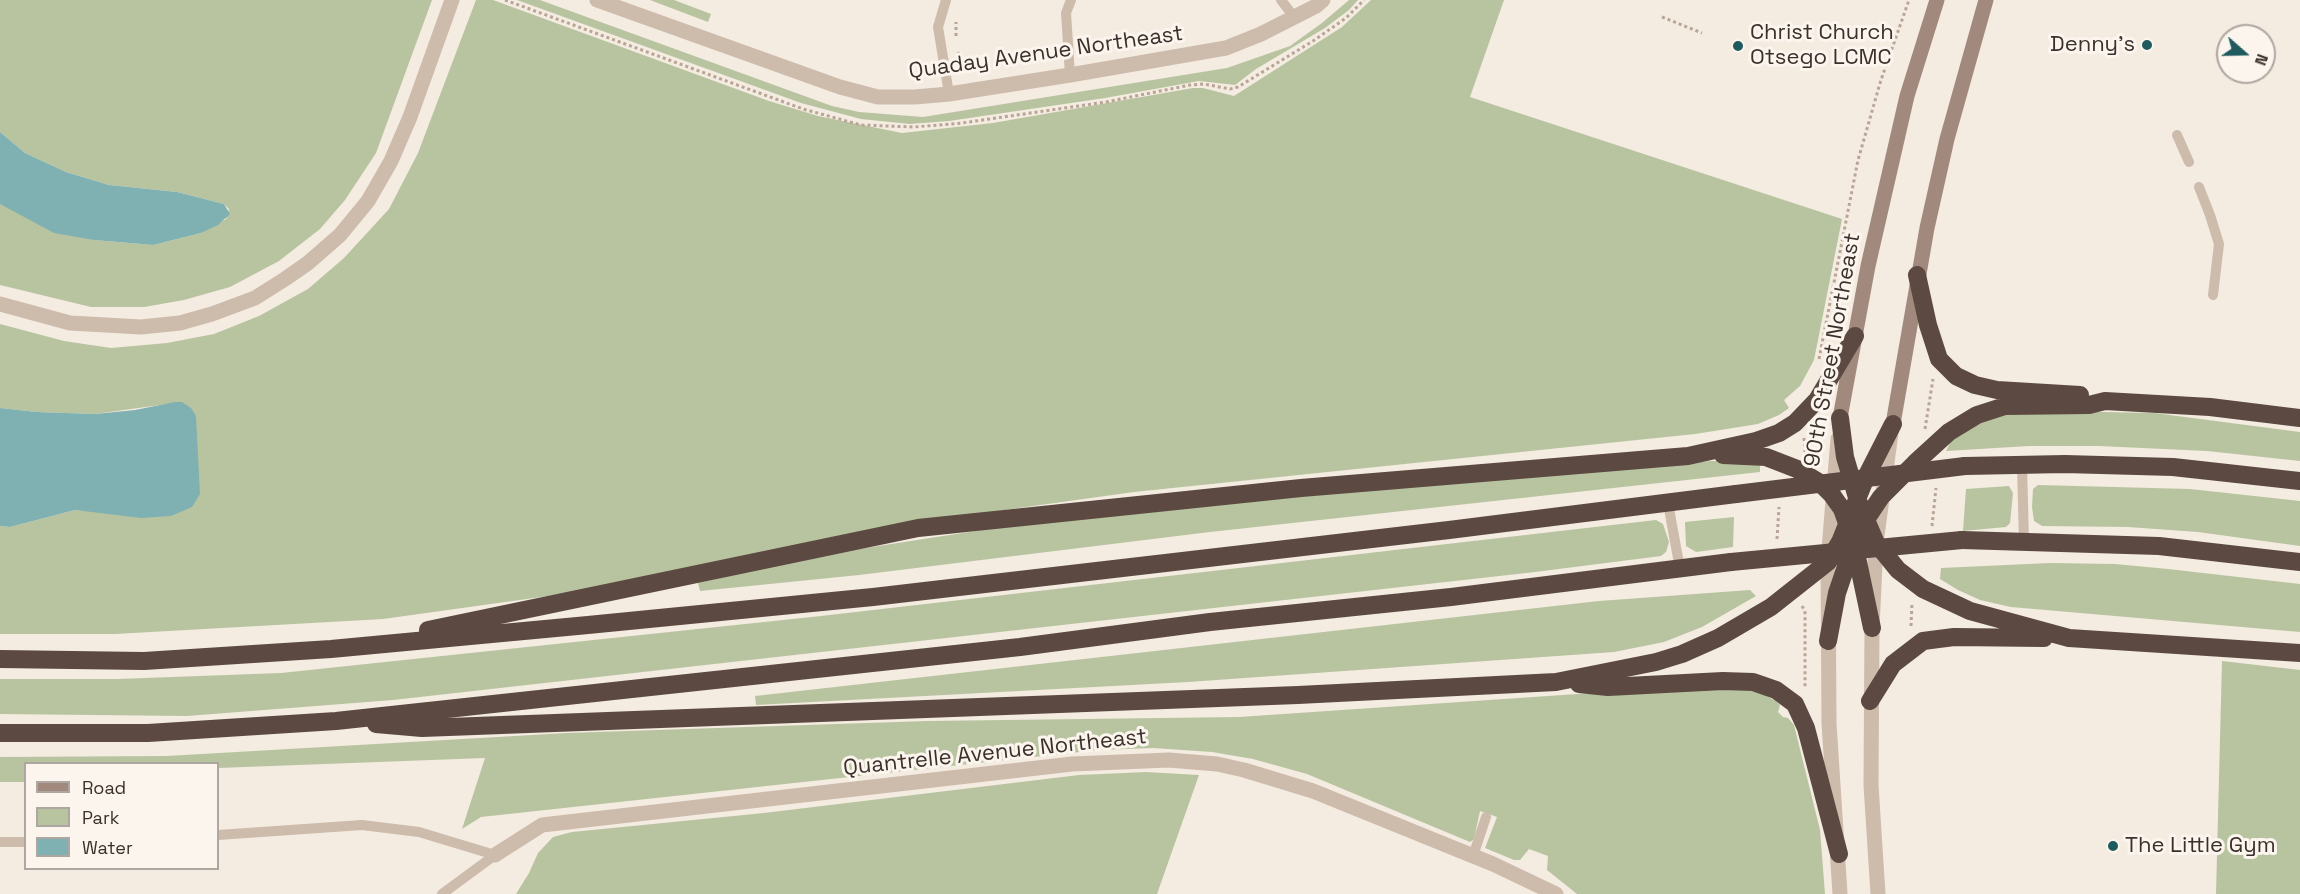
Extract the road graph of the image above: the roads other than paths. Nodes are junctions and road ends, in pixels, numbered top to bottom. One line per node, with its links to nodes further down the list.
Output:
1 (453, 0): 17 (street)
2 (597, 0): 11 (street, Quaday Avenue Northeast)
3 (946, 0): 11 (lane)
4 (1071, 0): 10 (lane)
5 (1281, 0): 9 (lane)
6 (1323, 0): 9 (street, Quaday Avenue Northeast)
7 (1937, 0): 18 (main road, 90th Street Northeast)
8 (1986, 0): 15 (main road)
9 (1294, 17): 10 (street, Quaday Avenue Northeast)
10 (1070, 75): 11 (street, Quaday Avenue Northeast)
11 (949, 94)
12 (2177, 135): 13 (lane)
13 (2189, 162)
14 (2199, 187): 16 (lane)
15 (1917, 275): 19 (highway); 22 (main road)
16 (2213, 295)
17 (0, 304)
18 (1855, 336): 20 (main road, 90th Street Northeast); 23 (highway)
19 (2105, 401): 21 (highway); 27 (highway)
20 (1840, 418): 26 (street, 90th Street Northeast); 28 (highway)
21 (2300, 418)
22 (1893, 424): 27 (street); 28 (highway)
23 (1688, 456): 26 (highway); 40 (highway)
24 (2022, 465): 25 (highway); 29 (highway, bridge); 31 (lane)
25 (2300, 481)
26 (1832, 495): 30 (highway); 34 (street, 90th Street Northeast)
27 (1881, 497): 30 (highway); 33 (street)
28 (1858, 501): 30 (highway)
29 (1668, 503): 36 (lane); 40 (highway)
30 (1857, 523): 32 (highway); 33 (highway); 34 (highway)
31 (2024, 542): 35 (highway); 36 (highway, bridge)
32 (1854, 543): 37 (highway); 39 (highway)
33 (1876, 543): 37 (street); 38 (highway)
34 (1828, 562): 39 (street, 90th Street Northeast); 43 (highway)
35 (2300, 562)
36 (1680, 568): 45 (highway)
37 (1872, 628): 44 (street)
38 (2069, 639): 41 (highway); 44 (highway)
39 (1828, 641): 51 (street, 90th Street Northeast)
40 (331, 650): 42 (highway)
41 (2300, 653)
42 (0, 659)
43 (1556, 682): 45 (highway); 51 (highway)
44 (1870, 701): 57 (street)
45 (336, 721): 46 (highway)
46 (0, 733)
47 (1486, 817): 53 (lane)
48 (219, 835): 52 (lane)
49 (0, 842): 50 (lane)
50 (24, 842)
51 (1839, 854): 56 (street, 90th Street Northeast)
52 (495, 855): 53 (street, Quantrelle Avenue Northeast); 54 (lane)
53 (1473, 856): 55 (street, Quantrelle Avenue Northeast)
54 (442, 894)
55 (1556, 894)
56 (1840, 894)
57 (1878, 894)

